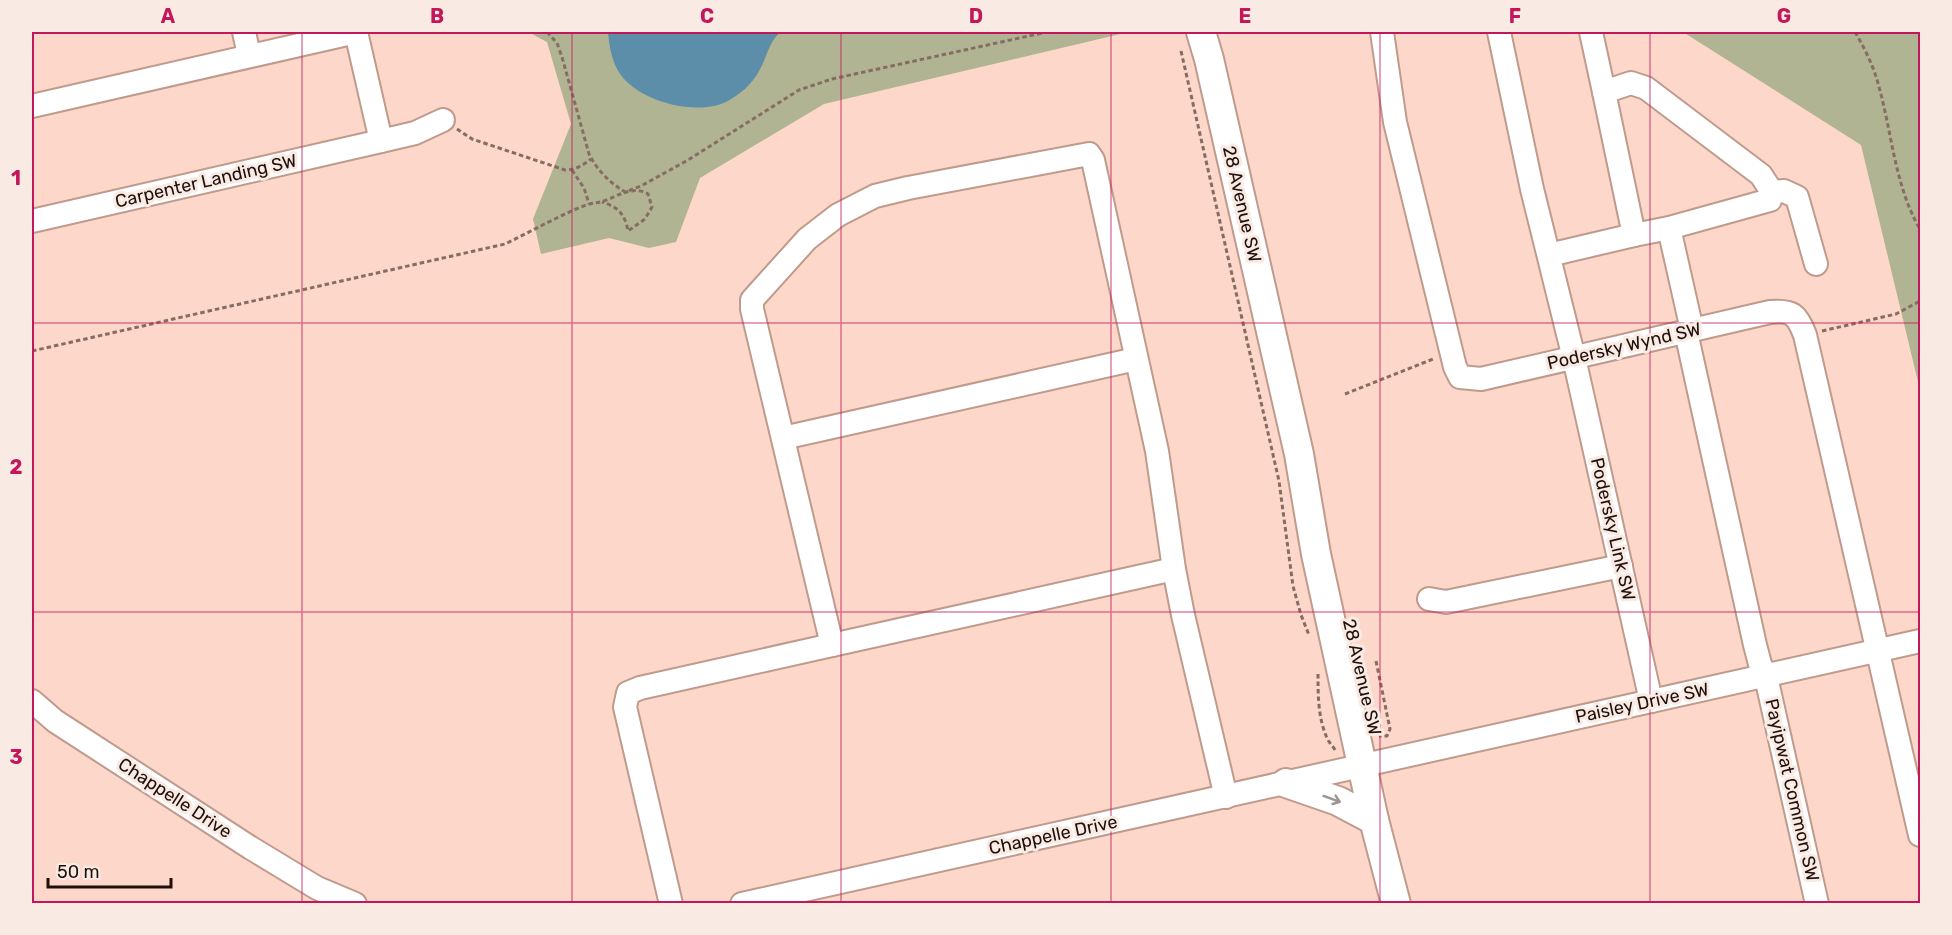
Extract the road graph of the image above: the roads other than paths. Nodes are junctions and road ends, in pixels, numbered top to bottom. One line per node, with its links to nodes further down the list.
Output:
1 (244, 32): 8 (street)
2 (356, 32): 8 (street); 12 (street)
3 (1382, 32): 20 (street, Podersky Wynd SW)
4 (1499, 32): 17 (street, Podersky Link SW)
5 (1591, 32): 9 (street)
6 (1191, 40): 7 (main road, 28 Avenue SW)
7 (1208, 45): 32 (main road, 28 Avenue SW)
8 (249, 55): 10 (street)
9 (1604, 92): 13 (street); 16 (street)
10 (32, 106)
11 (443, 120): 12 (street, Carpenter Landing SW)
12 (381, 141): 14 (street, Carpenter Landing SW)
13 (1772, 192): 15 (street); 18 (street)
14 (32, 222)
15 (1669, 228): 16 (street); 19 (street, Payipwat Common SW)
16 (1634, 235): 17 (street)
17 (1549, 255): 20 (street, Podersky Link SW)
18 (1816, 264)
19 (1689, 331): 20 (street, Podersky Wynd SW); 28 (street, Podersky Wynd SW); 29 (street, Payipwat Common SW)
20 (1574, 357): 23 (street, Podersky Link SW)
21 (1137, 359): 22 (street); 22 (street); 24 (street)
22 (783, 438): 27 (street)
23 (1621, 566): 25 (street); 31 (street, Podersky Link SW)
24 (1174, 569): 27 (street); 34 (street)
25 (1429, 599)
26 (1920, 641): 28 (street, Paisley Drive SW)
27 (832, 645): 39 (street)
28 (1878, 651): 29 (street, Paisley Drive SW); 36 (street, Podersky Wynd SW)
29 (1766, 676): 31 (street, Paisley Drive SW); 43 (street, Payipwat Common SW)
30 (32, 701): 37 (street, Chappelle Drive)
31 (1651, 701): 32 (street, Paisley Drive SW)
32 (1377, 754): 33 (street, Chappelle Drive); 35 (main road, 28 Avenue SW); 42 (main road, 28 Avenue SW)
33 (1287, 783): 34 (street, Chappelle Drive); 35 (main road, one-way to 35)
34 (1226, 797): 40 (street, Chappelle Drive)
35 (1374, 820): 41 (main road, 28 Avenue SW)
36 (1920, 835)
37 (313, 896): 38 (street, Chappelle Drive)
38 (355, 903)
39 (671, 903)
40 (742, 903)
41 (1396, 903)
42 (1413, 903)
43 (1817, 903)

